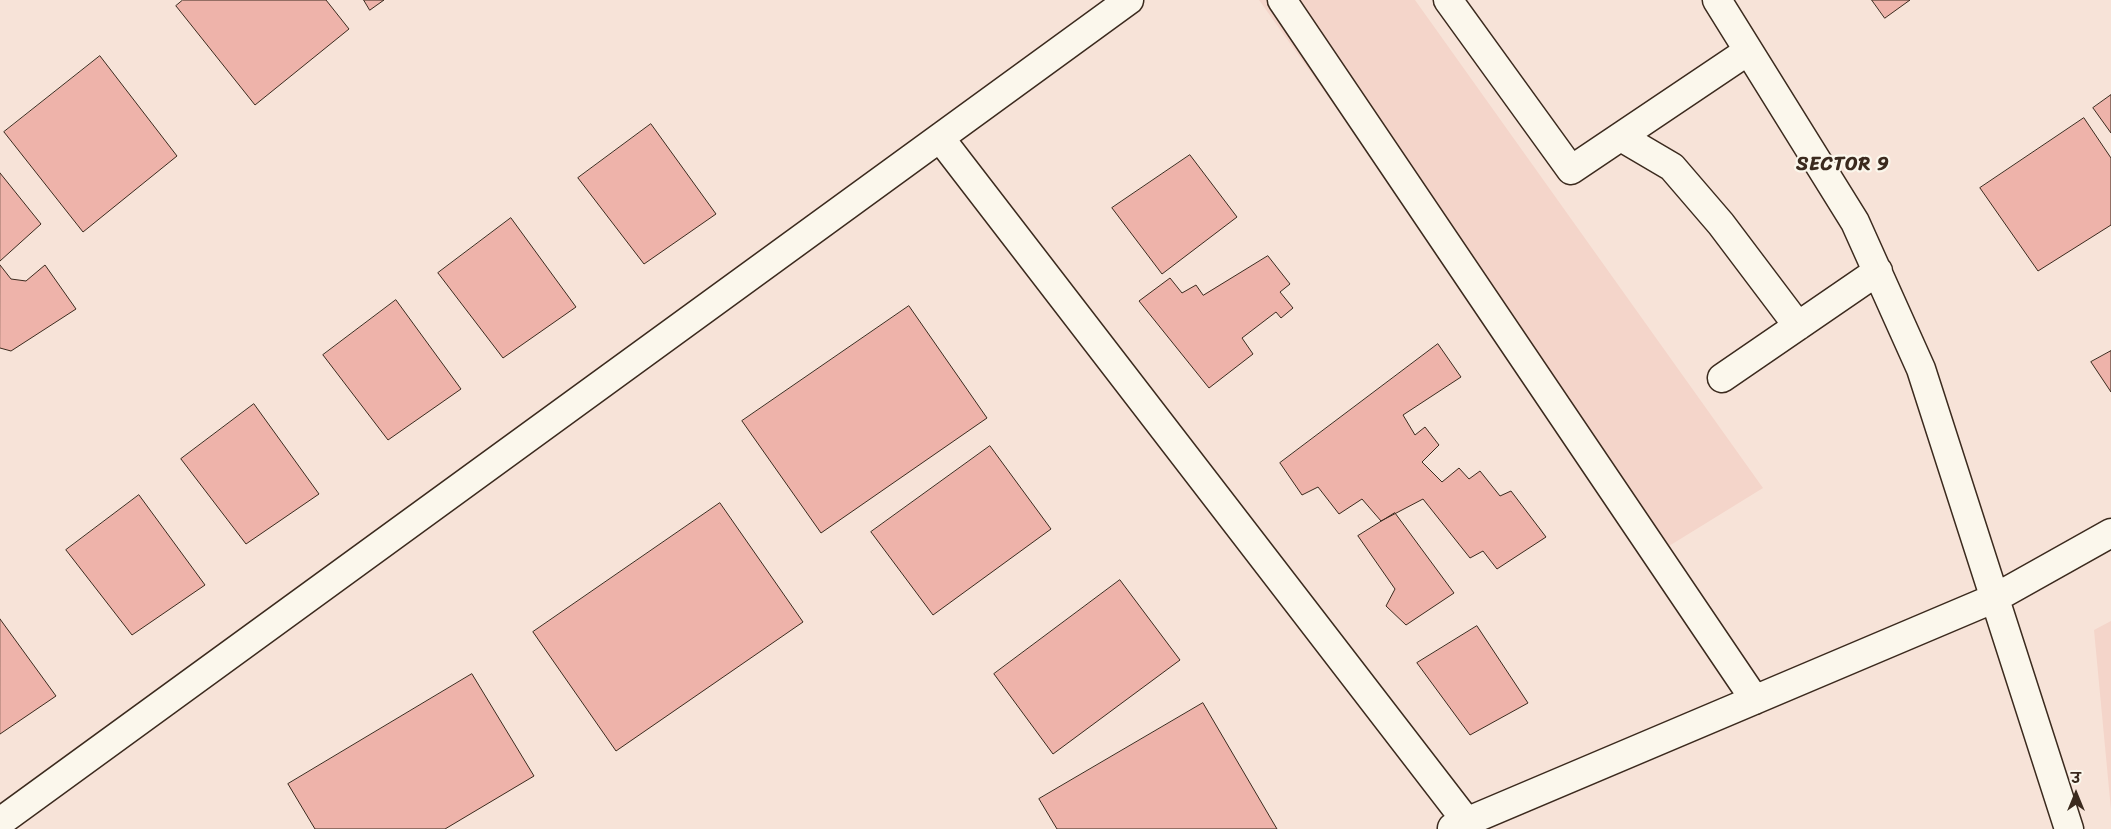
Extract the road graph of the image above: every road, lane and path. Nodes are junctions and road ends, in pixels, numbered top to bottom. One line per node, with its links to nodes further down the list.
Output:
1 (1130, 0): 7 (street)
2 (1282, 0): 13 (street)
3 (1448, 0): 6 (street)
4 (1717, 0): 5 (street)
5 (1748, 51): 6 (street); 8 (street)
6 (1621, 137): 9 (street)
7 (940, 138): 14 (street); 15 (street)
8 (1878, 272): 9 (street); 12 (street)
9 (1798, 326): 10 (street)
10 (1722, 378)
11 (2111, 533): 12 (street)
12 (1995, 598): 13 (street); 16 (street)
13 (1755, 700): 15 (street)
14 (0, 822)
15 (1463, 827)
16 (2069, 829)

